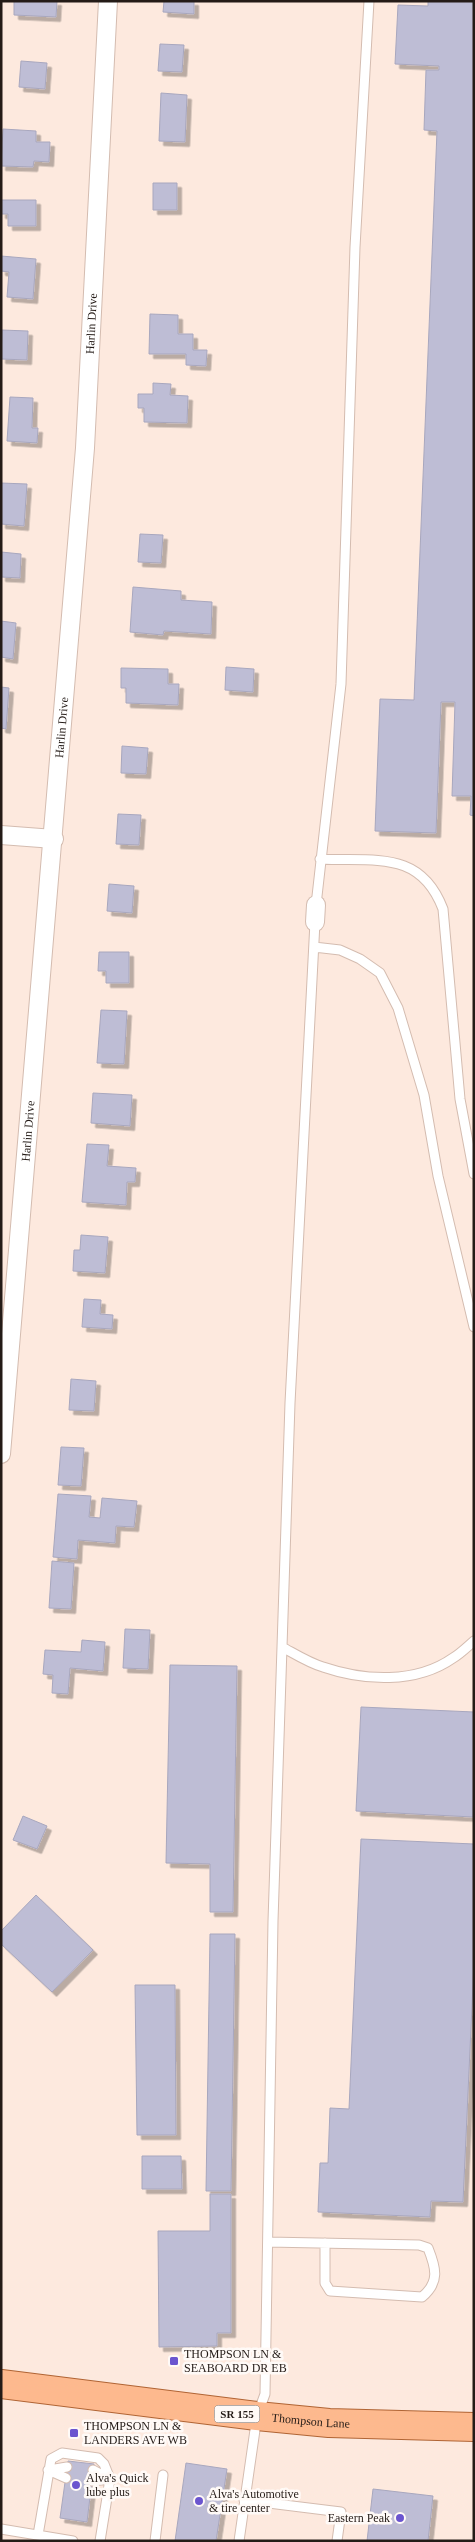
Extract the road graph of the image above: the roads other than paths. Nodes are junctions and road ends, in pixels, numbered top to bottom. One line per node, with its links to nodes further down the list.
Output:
1 (108, 1): 4 (street, Harlin Drive)
2 (369, 1): 5 (lane)
3 (1, 835): 4 (street)
4 (54, 839): 11 (street, Harlin Drive)
5 (320, 859): 6 (lane); 9 (lane)
6 (316, 904): 7 (street)
7 (315, 922): 8 (lane)
8 (314, 947): 10 (lane); 13 (lane)
9 (474, 1174)
10 (474, 1327)
11 (1, 1454)
12 (474, 1641): 13 (lane)
13 (282, 1647): 14 (lane)
14 (268, 2242): 15 (lane); 17 (lane)
15 (325, 2243): 15 (lane)
16 (1, 2384): 17 (main road, Thompson Lane / SR 155)
17 (257, 2416): 18 (main road, Thompson Lane / SR 155); 26 (lane)
18 (474, 2427)
19 (67, 2468): 20 (lane)
20 (48, 2470): 23 (lane); 24 (lane); 28 (lane)
21 (93, 2470): 24 (lane)
22 (163, 2475): 31 (lane)
23 (66, 2478)
24 (110, 2478): 25 (lane); 30 (lane)
25 (92, 2481)
26 (244, 2500): 32 (lane); 33 (lane)
27 (1, 2529): 28 (lane)
28 (38, 2535): 29 (lane)
29 (73, 2541)
30 (100, 2541)
31 (155, 2541)
32 (238, 2541)
33 (337, 2541)

